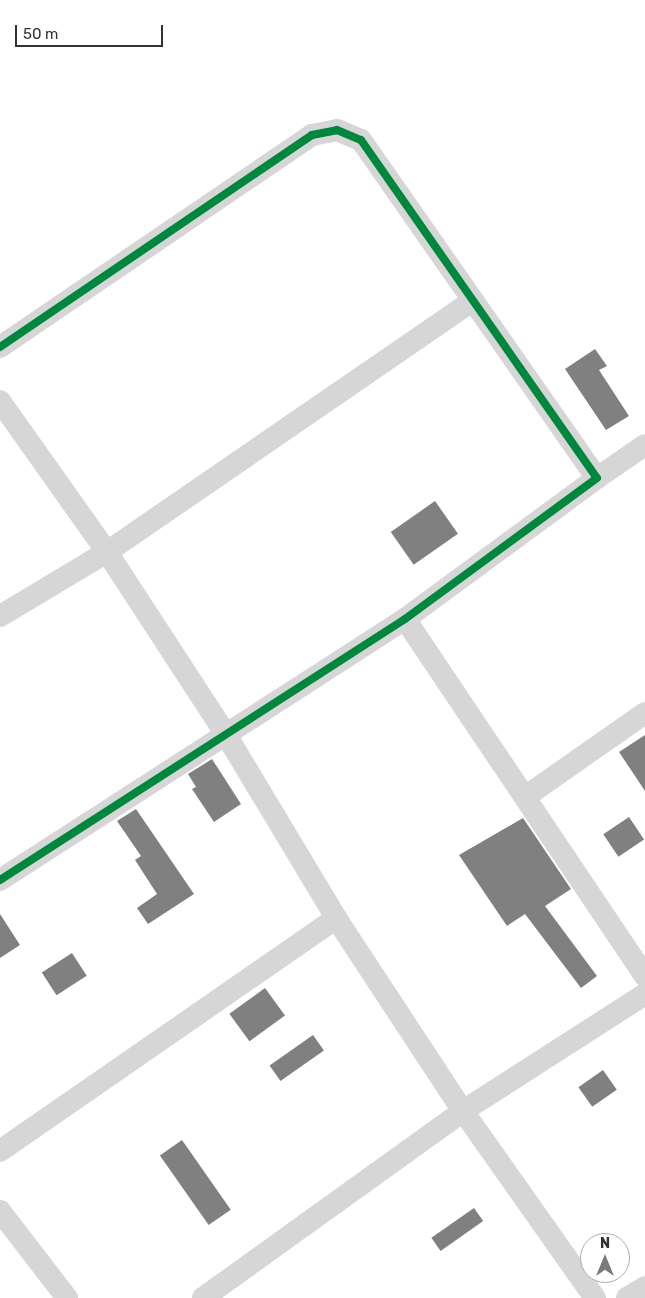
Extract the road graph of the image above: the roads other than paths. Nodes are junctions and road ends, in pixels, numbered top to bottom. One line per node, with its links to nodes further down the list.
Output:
1 (473, 300): 2 (street); 5 (street); 6 (street)
2 (0, 347)
3 (0, 401): 6 (street)
4 (645, 445): 5 (street)
5 (597, 478): 8 (street)
6 (107, 552): 7 (street); 10 (street)
7 (0, 616)
8 (405, 619): 10 (street); 11 (street)
9 (645, 713): 11 (street)
10 (225, 733): 12 (street); 13 (street)
11 (526, 797): 14 (street)
12 (0, 880)
13 (336, 918): 16 (street); 17 (street)
14 (645, 976)
15 (645, 994): 16 (street)
16 (463, 1111): 21 (street); 22 (street)
17 (0, 1151)
18 (0, 1211): 20 (street)
19 (645, 1287): 23 (street)
20 (67, 1298)
21 (203, 1298)
22 (595, 1298)
23 (626, 1298)

